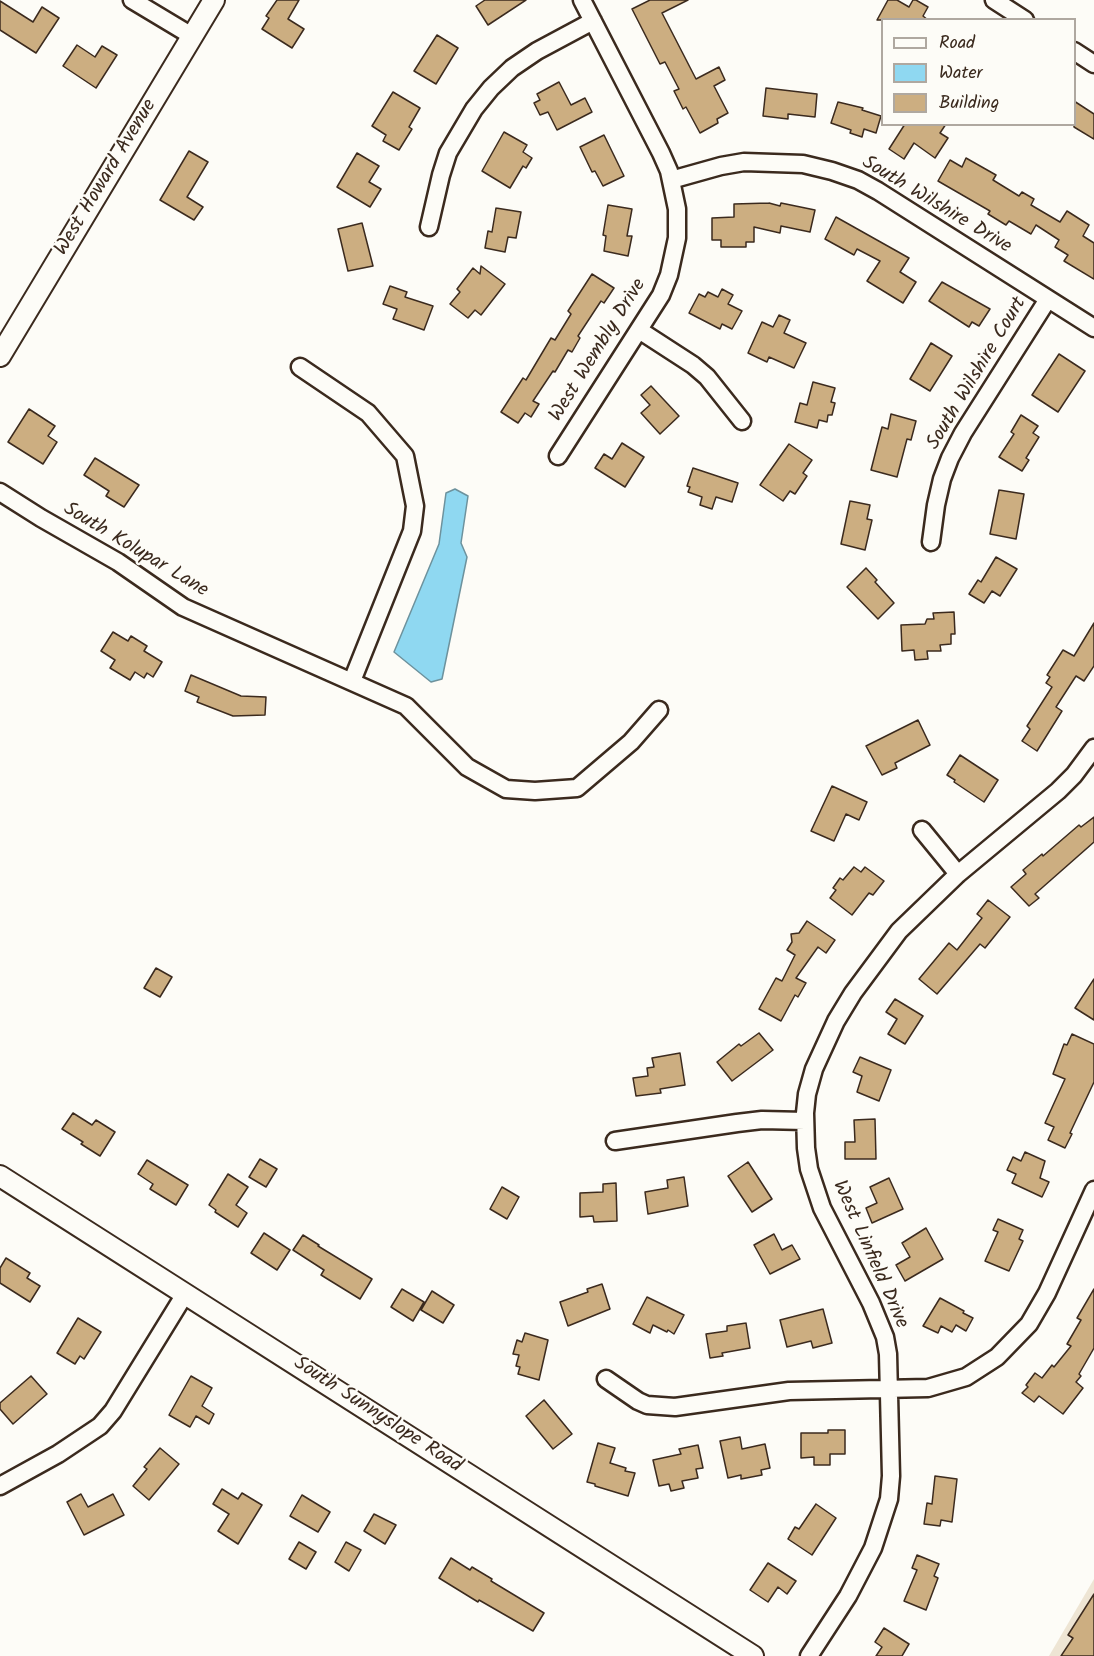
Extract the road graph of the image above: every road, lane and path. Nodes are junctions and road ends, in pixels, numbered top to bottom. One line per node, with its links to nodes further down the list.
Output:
1 (132, 0): 7 (street)
2 (214, 0): 7 (street, West Howard Avenue)
3 (582, 0): 6 (street, West Wembly Drive)
4 (994, 0): 5 (street)
5 (1022, 18)
6 (593, 21): 10 (street, West Wembly Drive); 11 (street)
7 (192, 36): 15 (street, West Howard Avenue)
8 (1076, 52): 9 (street)
9 (1094, 64)
10 (671, 180): 12 (street, South Wilshire Drive); 14 (street, West Wembly Drive)
11 (429, 227)
12 (1048, 299): 13 (street, South Wilshire Drive); 20 (street, South Wilshire Court)
13 (1094, 328)
14 (639, 330): 17 (street); 18 (street, West Wembly Drive)
15 (0, 356)
16 (300, 367): 21 (street)
17 (742, 421)
18 (558, 456)
19 (0, 492): 21 (street, South Kolupar Lane)
20 (931, 542)
21 (352, 681): 22 (street, South Kolupar Lane)
22 (659, 710)
23 (1094, 747): 25 (street, West Linfield Drive)
24 (922, 830): 25 (street)
25 (958, 874): 26 (street, West Linfield Drive)
26 (805, 1121): 27 (street); 32 (street, West Linfield Drive)
27 (615, 1141)
28 (0, 1176): 30 (street, South Sunnyslope Road)
29 (1094, 1190): 32 (street)
30 (185, 1294): 33 (street); 34 (street, South Sunnyslope Road)
31 (606, 1379): 32 (street)
32 (889, 1390): 35 (street, West Linfield Drive)
33 (0, 1486)
34 (753, 1656)
35 (809, 1656)

